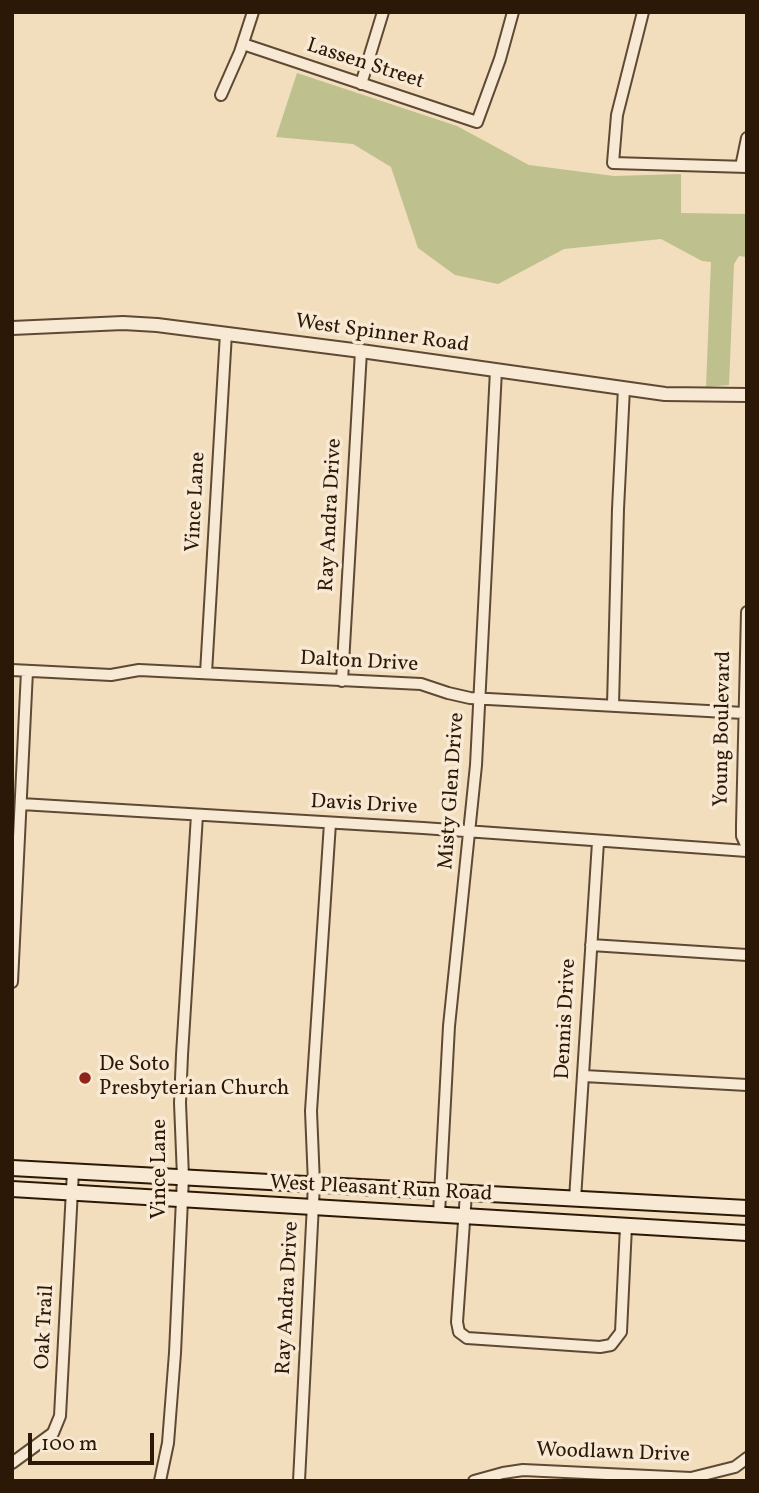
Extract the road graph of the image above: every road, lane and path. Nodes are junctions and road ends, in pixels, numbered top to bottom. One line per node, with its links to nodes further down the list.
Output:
1 (253, 12): 5 (street)
2 (383, 12): 6 (street)
3 (513, 12): 6 (street, Lassen Street)
4 (643, 12): 9 (street)
5 (243, 44): 6 (street, Lassen Street); 7 (street)
6 (361, 84)
7 (222, 95)
8 (747, 138): 9 (street)
9 (744, 167)
10 (12, 328): 11 (street, West Spinner Road)
11 (226, 333): 12 (street, West Spinner Road); 19 (street, Vince Lane)
12 (360, 351): 13 (street, West Spinner Road); 20 (street, Ray Andra Drive)
13 (496, 370): 14 (street, West Spinner Road); 21 (street, Misty Glen Drive)
14 (624, 388): 15 (street, West Spinner Road); 22 (street)
15 (747, 396)
16 (747, 612): 23 (street, Young Boulevard)
17 (12, 670): 18 (street, Dalton Drive)
18 (27, 671): 19 (street, Dalton Drive); 24 (street)
19 (206, 673): 20 (street, Dalton Drive)
20 (342, 681): 21 (street, Dalton Drive)
21 (479, 698): 22 (street, Dalton Drive); 27 (street, Misty Glen Drive)
22 (612, 705): 23 (street, Dalton Drive)
23 (744, 713): 29 (street, Young Boulevard)
24 (21, 804): 25 (street, Davis Drive); 32 (street)
25 (197, 815): 26 (street, Davis Drive); 37 (street, Vince Lane)
26 (330, 823): 27 (street, Davis Drive); 38 (street, Ray Andra Drive)
27 (470, 832): 28 (street, Davis Drive); 40 (street, Misty Glen Drive)
28 (597, 842): 29 (street, Davis Drive); 30 (street, Dennis Drive)
29 (747, 849)
30 (591, 945): 31 (street); 33 (street, Dennis Drive)
31 (747, 956)
32 (12, 982)
33 (584, 1076): 34 (street); 44 (street, Dennis Drive)
34 (747, 1085)
35 (12, 1168): 36 (main road, West Pleasant Run Road)
36 (74, 1171): 37 (main road, West Pleasant Run Road); 41 (street, Oak Trail)
37 (183, 1177): 38 (main road, West Pleasant Run Road); 43 (street, Vince Lane)
38 (314, 1184): 40 (main road, West Pleasant Run Road); 45 (street, Ray Andra Drive)
39 (12, 1189): 41 (main road, West Pleasant Run Road)
40 (440, 1191): 42 (main road, West Pleasant Run Road); 47 (street, Misty Glen Drive)
41 (72, 1193): 43 (main road, West Pleasant Run Road); 52 (street, Oak Trail)
42 (466, 1193): 44 (main road, West Pleasant Run Road); 48 (street)
43 (181, 1199): 45 (main road, West Pleasant Run Road); 53 (street, Vince Lane)
44 (575, 1199): 46 (main road, West Pleasant Run Road)
45 (313, 1207): 47 (main road, West Pleasant Run Road); 54 (street, Ray Andra Drive)
46 (747, 1208)
47 (439, 1214): 48 (main road, West Pleasant Run Road)
48 (464, 1216): 49 (main road, West Pleasant Run Road); 49 (street)
49 (626, 1226): 50 (main road, West Pleasant Run Road)
50 (747, 1233)
51 (747, 1458): 55 (street, Woodlawn Drive)
52 (12, 1463)
53 (160, 1481)
54 (299, 1481)
55 (474, 1481)

